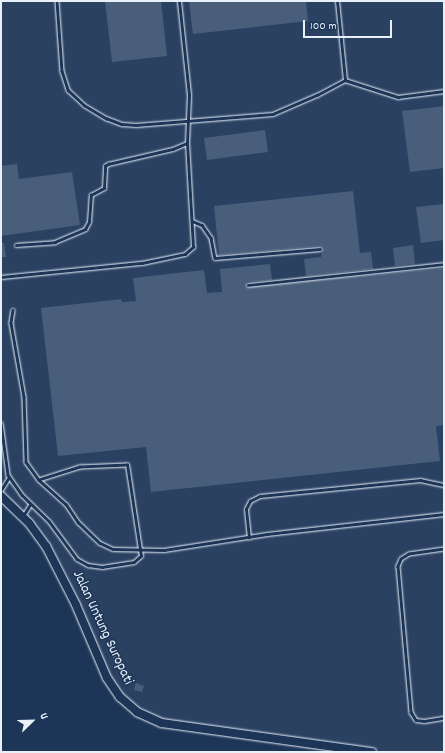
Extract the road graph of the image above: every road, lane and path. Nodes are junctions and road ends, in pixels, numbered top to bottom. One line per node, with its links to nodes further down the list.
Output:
1 (57, 1): 6 (lane)
2 (179, 1): 6 (lane)
3 (337, 1): 4 (lane)
4 (345, 80): 5 (lane); 6 (lane)
5 (444, 92)
6 (188, 121): 7 (lane)
7 (187, 143): 8 (lane); 9 (lane)
8 (192, 221): 10 (lane); 12 (lane)
9 (16, 245)
10 (320, 249)
11 (444, 264): 13 (lane)
12 (1, 277)
13 (248, 285)
14 (13, 310): 17 (lane)
15 (1, 423): 16 (lane)
16 (9, 477): 19 (lane); 21 (lane)
17 (39, 480): 26 (lane); 26 (lane)
18 (444, 485): 24 (lane)
19 (1, 490)
20 (1, 496): 23 (main road, Jalan Untung Suropati)
21 (30, 504): 23 (lane); 26 (lane)
22 (444, 514): 24 (lane)
23 (22, 516): 28 (main road, Jalan Untung Suropati)
24 (249, 538): 26 (lane)
25 (444, 549): 27 (lane)
26 (141, 551)
27 (444, 718)
28 (372, 752)

